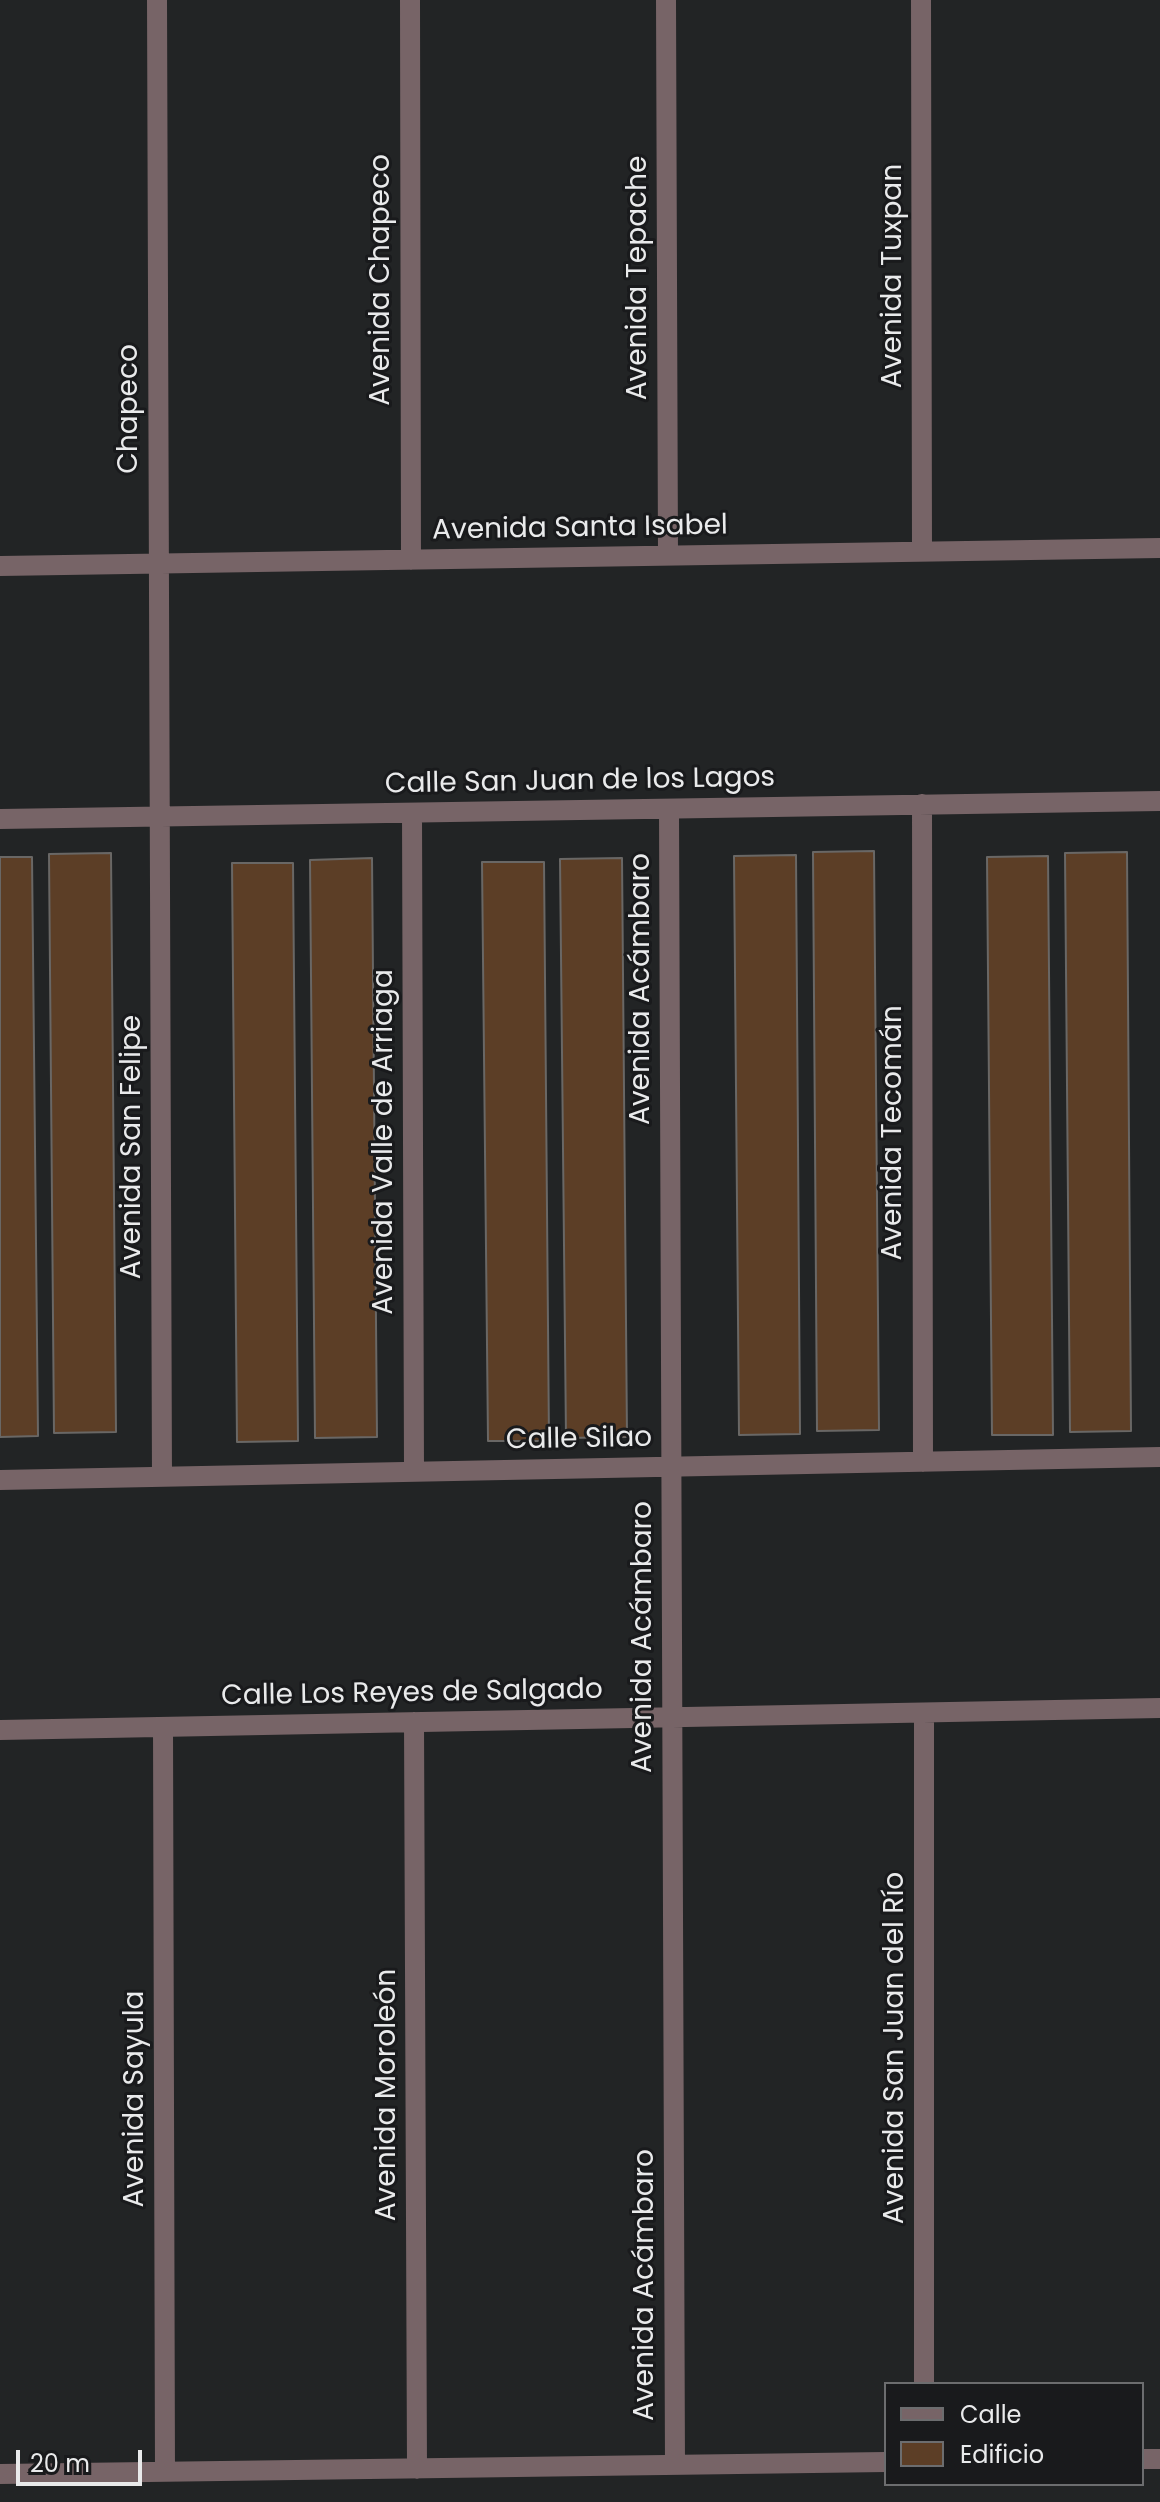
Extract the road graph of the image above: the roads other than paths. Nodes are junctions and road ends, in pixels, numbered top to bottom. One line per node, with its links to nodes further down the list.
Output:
1 (157, 0): 9 (street, Chapeco)
2 (410, 0): 8 (street, Avenida Chapeco)
3 (666, 0): 7 (street, Avenida Tepache)
4 (921, 0): 6 (street, Avenida Tuxpan)
5 (1160, 548): 6 (street, Avenida Santa Isabel)
6 (922, 551): 7 (street, Avenida Santa Isabel)
7 (668, 555): 8 (street, Avenida Santa Isabel)
8 (411, 560): 9 (street, Avenida Santa Isabel)
9 (159, 564): 10 (street, Avenida Santa Isabel); 15 (street, Chapeco)
10 (0, 566)
11 (1160, 801): 12 (street, Calle San Juan de los Lagos)
12 (922, 804): 13 (street, Calle San Juan de los Lagos); 18 (street, Avenida Tecomán)
13 (669, 809): 14 (street, Calle San Juan de los Lagos); 19 (street, Avenida Acámbaro)
14 (412, 813): 15 (street, Calle San Juan de los Lagos); 20 (street, Avenida Valle de Arriaga)
15 (160, 817): 16 (street, Calle San Juan de los Lagos); 21 (street, Avenida San Felipe)
16 (0, 819)
17 (1160, 1457): 18 (street, Calle Silao)
18 (923, 1462): 19 (street, Calle Silao)
19 (671, 1467): 20 (street, Calle Silao); 25 (street, Avenida Acámbaro)
20 (414, 1471): 21 (street, Calle Silao)
21 (162, 1477): 22 (street, Calle Silao)
22 (0, 1480)
23 (1160, 1708): 24 (street, Calle Los Reyes de Salgado)
24 (924, 1713): 25 (street, Calle Los Reyes de Salgado); 29 (street, Avenida San Juan del Río)
25 (672, 1718): 26 (street, Calle Los Reyes de Salgado); 31 (street, Avenida Acámbaro)
26 (414, 1722): 27 (street, Calle Los Reyes de Salgado); 32 (street, Avenida Moroleón)
27 (163, 1727): 28 (street, Calle Los Reyes de Salgado); 33 (street, Avenida Sayula)
28 (0, 1730)
29 (924, 2382)
30 (884, 2462): 31 (street)
31 (675, 2465): 32 (street)
32 (417, 2469): 33 (street)
33 (165, 2472): 34 (street)
34 (0, 2474)

